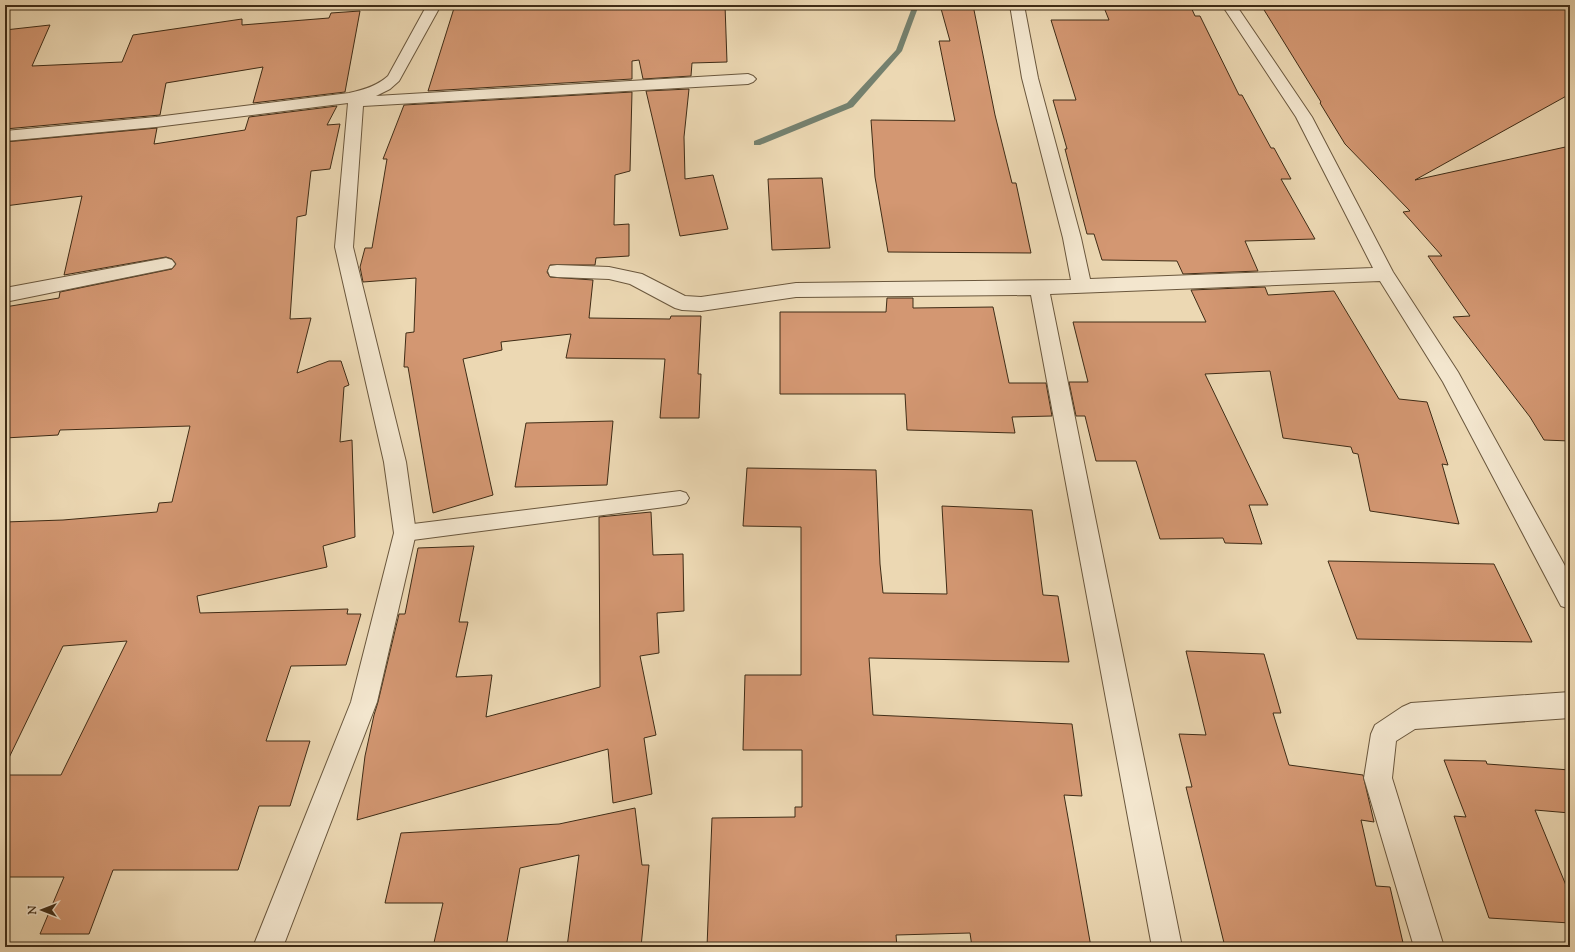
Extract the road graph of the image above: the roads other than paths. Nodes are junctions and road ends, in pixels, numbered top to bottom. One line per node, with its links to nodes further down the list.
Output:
1 (434, 5): 5 (street)
2 (1017, 5): 10 (street)
3 (1229, 5): 9 (street)
4 (748, 79): 5 (street)
5 (363, 98): 6 (street); 14 (street)
6 (5, 136)
7 (166, 264): 12 (street)
8 (557, 271): 11 (street)
9 (1385, 274): 10 (street); 15 (street)
10 (1082, 286): 11 (street)
11 (1039, 288): 18 (street)
12 (5, 295)
13 (680, 498): 14 (lane)
14 (405, 533): 17 (street)
15 (1570, 598)
16 (1570, 705): 19 (street)
17 (268, 947)
18 (1167, 947)
19 (1429, 947)

